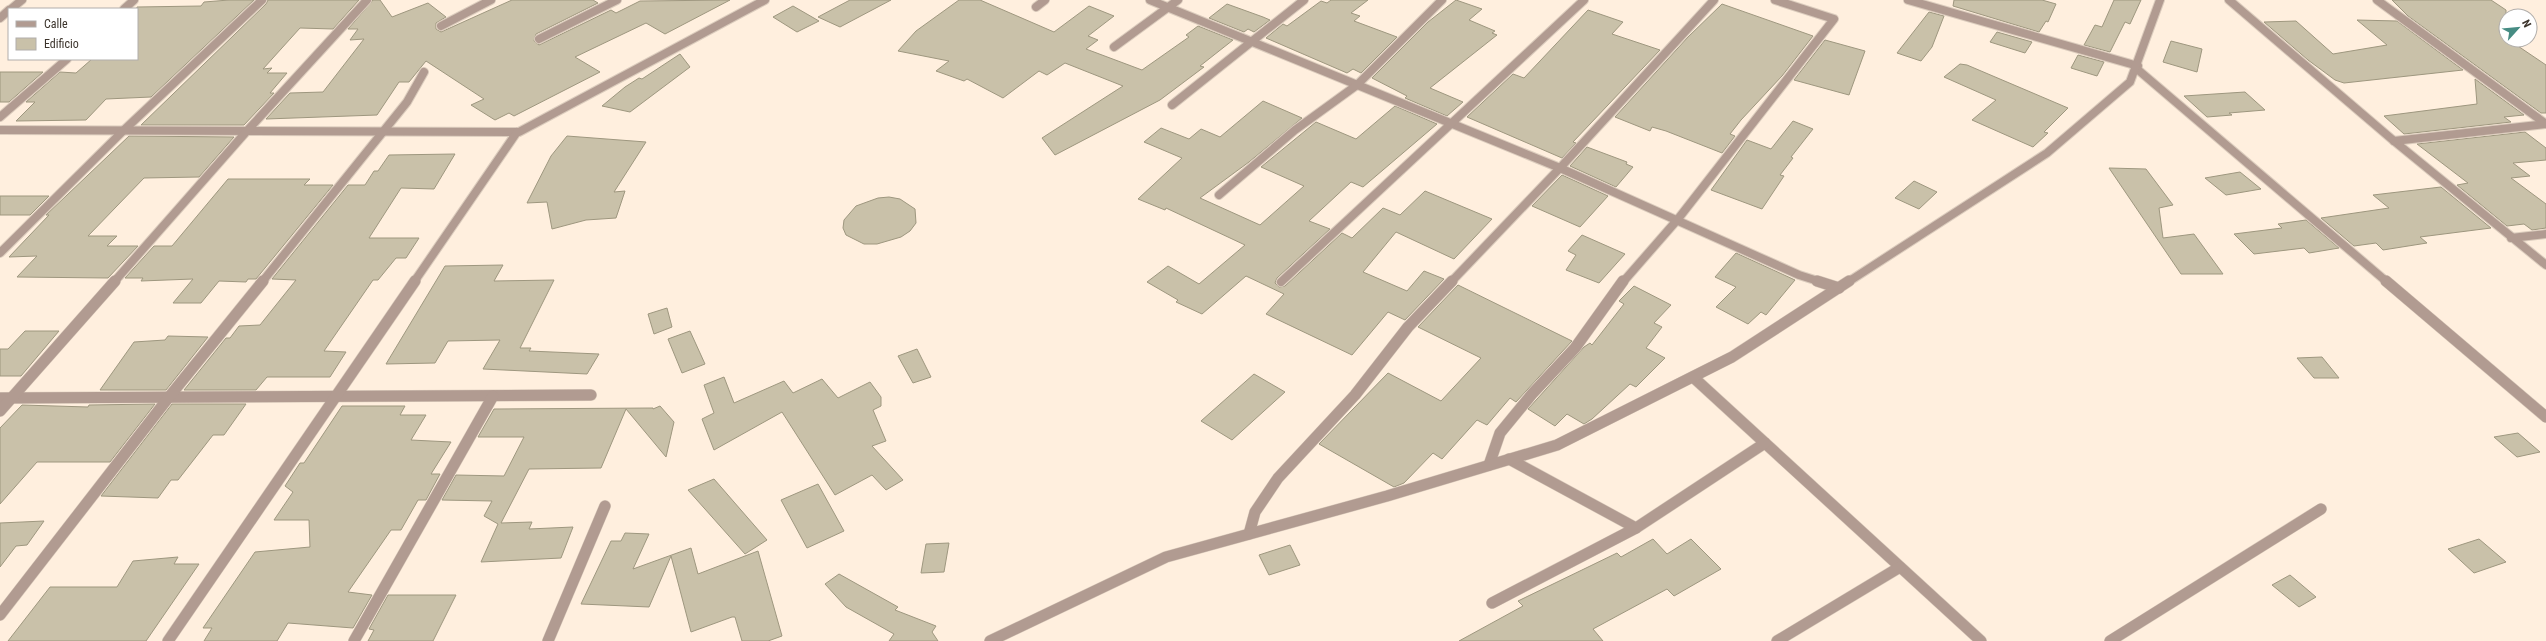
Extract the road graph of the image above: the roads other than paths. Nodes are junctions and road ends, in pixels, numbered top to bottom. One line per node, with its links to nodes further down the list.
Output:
1 (22, 0): 22 (street)
2 (134, 0): 23 (street)
3 (262, 0): 39 (street)
4 (367, 0): 41 (street)
5 (491, 0): 26 (street)
6 (618, 0): 27 (street)
7 (765, 0): 42 (street)
8 (1045, 0): 20 (street)
9 (1150, 0): 21 (street)
10 (1178, 0): 21 (street)
11 (1304, 0): 28 (street)
12 (1442, 0): 33 (street)
13 (1584, 0): 36 (street)
14 (1714, 0): 44 (street)
15 (1775, 0): 46 (street)
16 (1908, 0): 31 (street)
17 (2160, 0): 31 (street)
18 (2229, 0): 43 (street)
19 (2377, 0): 37 (street)
20 (1036, 7)
21 (1168, 7): 28 (street); 29 (street)
22 (12, 8)
23 (125, 8)
24 (8, 12): 25 (street)
25 (0, 18)
26 (441, 26)
27 (539, 39)
28 (1250, 41): 33 (street); 34 (street)
29 (1114, 47)
30 (66, 60): 35 (street)
31 (2137, 67): 52 (street); 61 (street)
32 (424, 72): 40 (street)
33 (1358, 85): 36 (street); 45 (street)
34 (1172, 105)
35 (0, 117)
36 (1450, 123): 44 (street); 51 (street)
37 (2546, 124): 43 (street)
38 (0, 130): 39 (street)
39 (123, 131): 41 (street); 49 (street)
40 (384, 131): 41 (street); 42 (street); 57 (street)
41 (246, 132): 59 (street)
42 (517, 132): 55 (street)
43 (2394, 141): 48 (street)
44 (1560, 168): 46 (street); 68 (street)
45 (1219, 195)
46 (1678, 219): 52 (street); 64 (street)
47 (2546, 234): 48 (street)
48 (2511, 238): 50 (street)
49 (0, 253)
50 (2546, 265)
51 (1281, 282)
52 (1839, 288): 53 (street)
53 (1693, 377): 62 (street); 63 (street)
54 (591, 395): 56 (street)
55 (335, 396): 56 (street); 57 (street); 72 (street)
56 (492, 396): 73 (street)
57 (169, 397): 59 (street); 71 (street)
58 (0, 398): 59 (street)
59 (12, 398): 60 (street)
60 (0, 411)
61 (2546, 417)
62 (1766, 443): 67 (street); 69 (street)
63 (1509, 459): 64 (street); 67 (street)
64 (1489, 465): 68 (street)
65 (605, 506): 74 (street)
66 (2321, 509): 78 (street)
67 (1636, 528): 70 (street)
68 (1249, 534): 75 (street)
69 (1900, 567): 76 (street); 77 (street)
70 (1492, 603)
71 (0, 615)
72 (168, 641)
73 (354, 641)
74 (548, 641)
75 (990, 641)
76 (1777, 641)
77 (1981, 641)
78 (2110, 641)

